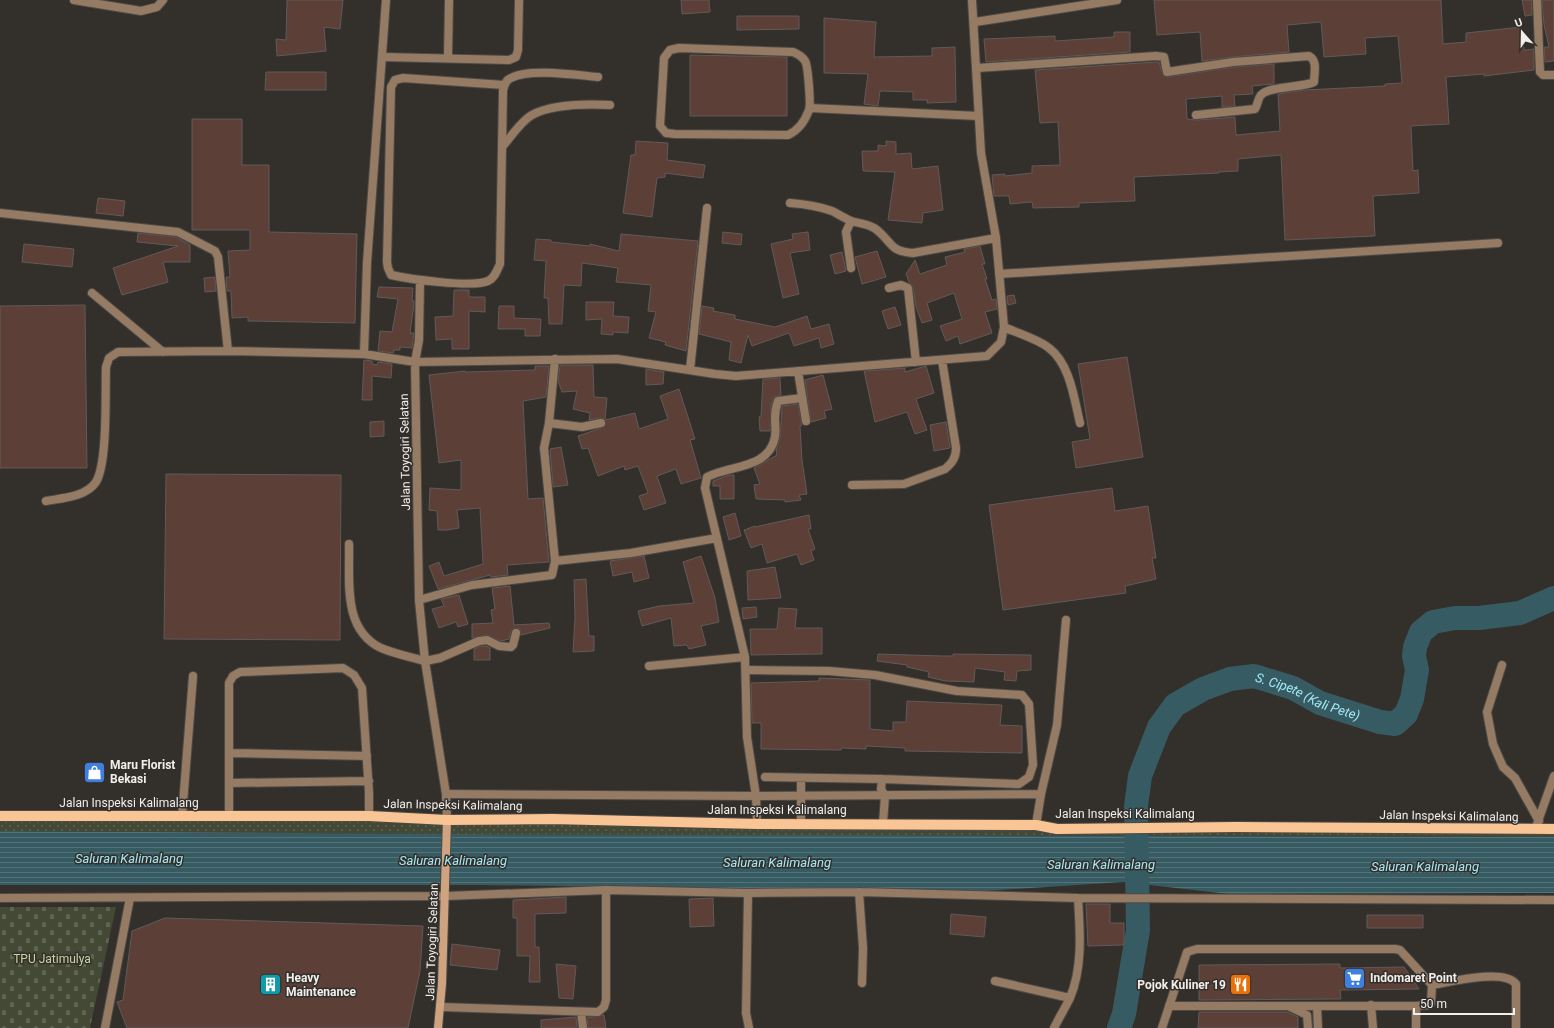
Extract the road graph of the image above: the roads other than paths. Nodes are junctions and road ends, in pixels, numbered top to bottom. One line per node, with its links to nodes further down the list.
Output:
1 (74, 0): 2 (street)
2 (163, 0)
3 (386, 0): 10 (street)
4 (449, 0): 11 (street)
5 (519, 0): 11 (street)
6 (972, 0): 9 (street)
7 (1117, 0): 9 (street)
8 (1537, 0): 13 (street)
9 (975, 22): 12 (street)
10 (383, 57): 11 (street); 35 (street)
11 (448, 58)
12 (977, 68): 18 (street); 19 (street)
13 (1554, 76)
14 (598, 77): 15 (street)
15 (504, 85): 20 (street); 29 (street)
16 (610, 105): 20 (street)
17 (810, 108): 17 (street); 19 (street)
18 (1196, 115)
19 (978, 116): 25 (street)
20 (502, 147): 29 (street)
21 (790, 203): 24 (street)
22 (707, 208): 40 (street)
23 (0, 213): 33 (street)
24 (851, 221): 25 (street); 27 (street)
25 (996, 238): 28 (street)
26 (1498, 243): 28 (street)
27 (851, 268)
28 (999, 274): 32 (street)
29 (420, 280): 38 (street, Jalan Toyogiri Selatan)
30 (889, 288): 39 (street)
31 (92, 293): 34 (street)
32 (1004, 327): 37 (street); 46 (street)
33 (228, 351): 34 (street); 35 (street)
34 (163, 352): 48 (street)
35 (364, 354): 38 (street)
36 (555, 359): 38 (street); 40 (street); 44 (street)
37 (942, 360): 39 (street); 47 (street)
38 (415, 362): 52 (street, Jalan Toyogiri Selatan)
39 (916, 362): 41 (street)
40 (690, 370): 41 (street)
41 (798, 371): 42 (street)
42 (802, 398): 43 (street); 49 (street)
43 (806, 421)
44 (549, 423): 45 (street); 51 (street)
45 (601, 423)
46 (1080, 423)
47 (852, 485)
48 (46, 501)
49 (717, 538): 51 (street); 55 (street)
50 (349, 544): 56 (street)
51 (555, 561): 52 (street)
52 (419, 600): 56 (street, Jalan Toyogiri Selatan)
53 (1066, 620): 70 (street)
54 (516, 633): 56 (street)
55 (745, 657): 57 (street); 59 (street)
56 (425, 661): 69 (street, Jalan Toyogiri Selatan)
57 (649, 666)
58 (1502, 666): 85 (street)
59 (746, 670): 67 (street); 71 (street)
60 (193, 676): 77 (street)
61 (229, 753): 62 (street); 62 (street); 68 (street)
62 (367, 756): 64 (street)
63 (1554, 776): 85 (street)
64 (368, 777): 68 (street); 76 (street)
65 (765, 778): 66 (street)
66 (801, 778): 67 (street); 72 (street)
67 (882, 779): 73 (street)
68 (230, 783): 75 (street)
69 (446, 794): 71 (street); 80 (street, Jalan Toyogiri Selatan)
70 (1041, 794): 73 (street); 84 (street)
71 (756, 796): 72 (street); 83 (street)
72 (801, 796): 73 (street); 81 (street)
73 (885, 796): 82 (street)
74 (0, 816): 77 (main road, Jalan Inspeksi Kalimalang)
75 (230, 816): 76 (main road, Jalan Inspeksi Kalimalang); 77 (main road, Jalan Inspeksi Kalimalang)
76 (369, 816): 78 (main road, Jalan Inspeksi Kalimalang)
77 (182, 817)
78 (428, 819): 80 (main road, Jalan Inspeksi Kalimalang); 87 (street)
79 (466, 819): 80 (main road, Jalan Inspeksi Kalimalang); 83 (main road, Jalan Inspeksi Kalimalang); 87 (street)
80 (447, 820): 87 (street, Jalan Toyogiri Selatan)
81 (801, 823): 82 (main road, Jalan Inspeksi Kalimalang); 83 (main road, Jalan Inspeksi Kalimalang)
82 (883, 823): 84 (main road, Jalan Inspeksi Kalimalang)
83 (757, 824)
84 (1036, 825): 85 (main road, Jalan Inspeksi Kalimalang)
85 (1537, 825): 86 (main road, Jalan Inspeksi Kalimalang)
86 (1554, 829)
87 (447, 834): 91 (street, Jalan Toyogiri Selatan)
88 (606, 890): 90 (street); 91 (street); 106 (street)
89 (859, 892): 90 (street); 94 (street); 97 (street)
90 (748, 893): 110 (street)
91 (446, 896): 93 (street); 105 (street, Jalan Toyogiri Selatan)
92 (0, 898): 93 (street)
93 (130, 898): 107 (street)
94 (1078, 898): 95 (street); 99 (street)
95 (1554, 900)
96 (995, 981): 99 (street)
97 (862, 983)
98 (1432, 985): 101 (street); 104 (street); 117 (street)
99 (1070, 998): 111 (street)
100 (1371, 1005): 103 (street); 104 (street); 115 (street)
101 (1169, 1006): 102 (street); 112 (street)
102 (1288, 1006): 103 (street); 113 (street)
103 (1317, 1006): 114 (street)
104 (1416, 1006): 116 (street)
105 (441, 1007): 106 (street); 108 (street, Jalan Toyogiri Selatan)
106 (581, 1012): 109 (street)
107 (105, 1028)
108 (438, 1028)
109 (584, 1028)
110 (748, 1028)
111 (1054, 1028)
112 (1162, 1028)
113 (1308, 1028)
114 (1318, 1028)
115 (1373, 1028)
116 (1416, 1028)
117 (1516, 1028)

